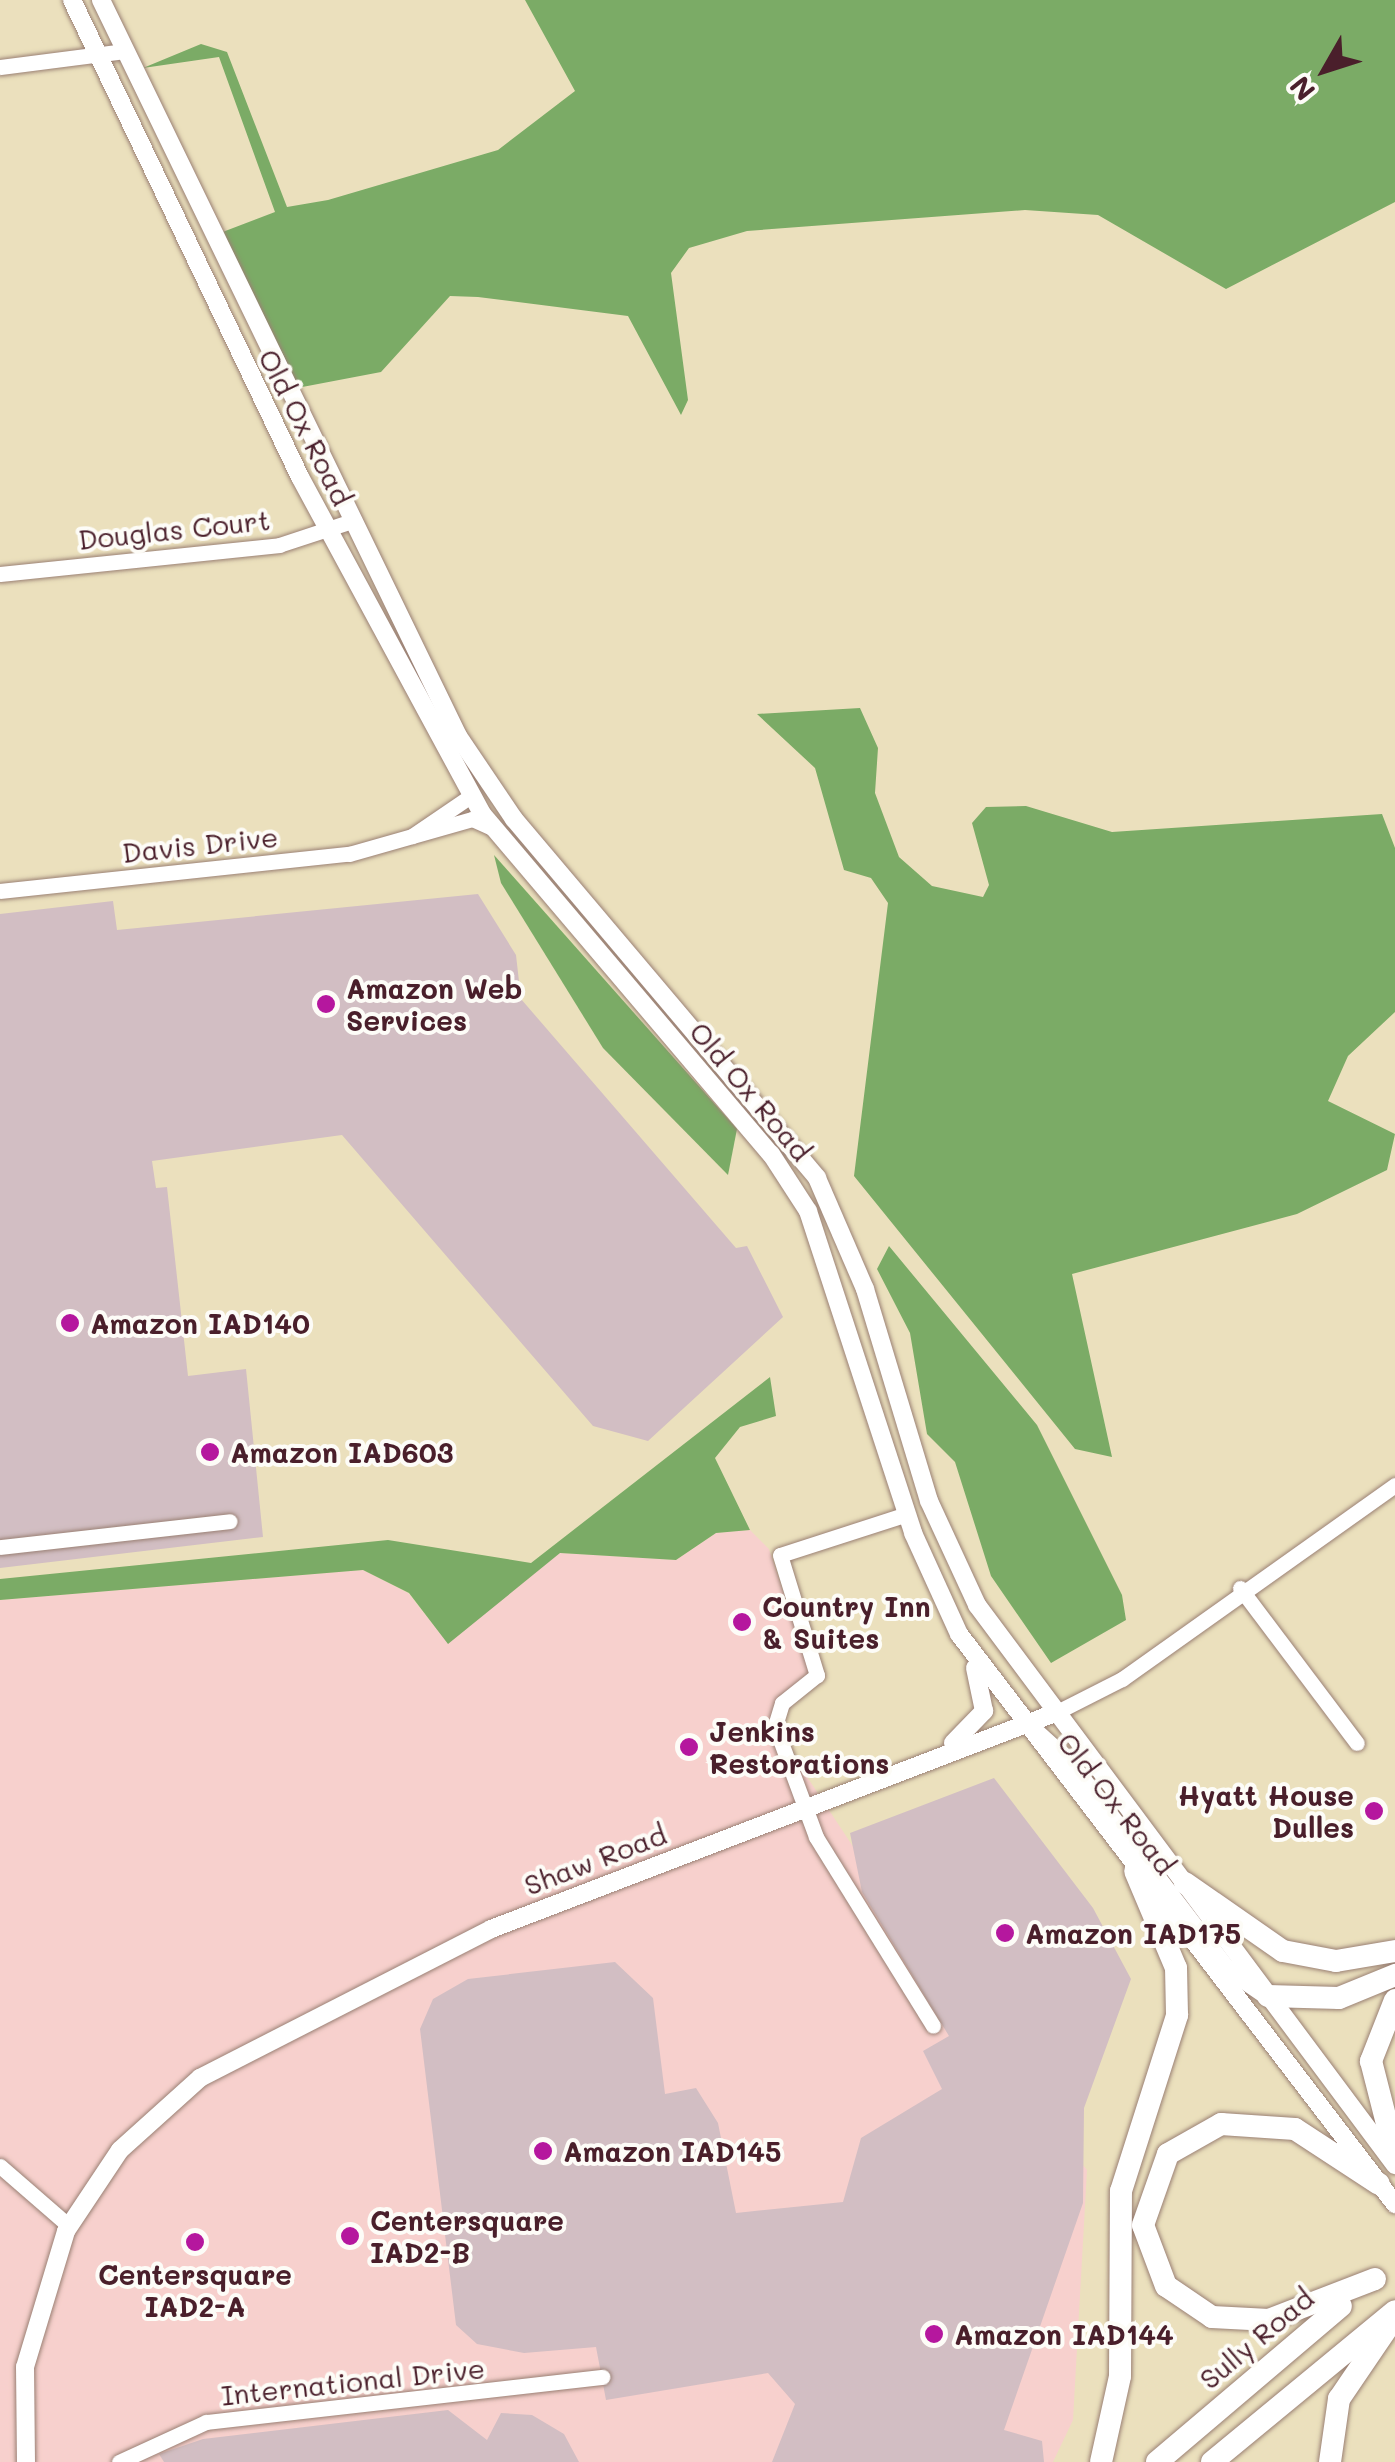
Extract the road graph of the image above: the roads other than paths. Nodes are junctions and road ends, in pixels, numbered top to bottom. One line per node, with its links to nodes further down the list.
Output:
1 (72, 0): 4 (main road, Old Ox Road)
2 (101, 0): 3 (main road, Old Ox Road)
3 (125, 50): 4 (street); 6 (main road, Old Ox Road)
4 (99, 57): 5 (street); 7 (main road, Old Ox Road)
5 (0, 66)
6 (350, 522): 7 (street, Douglas Court); 10 (main road, Old Ox Road)
7 (329, 532): 8 (street, Douglas Court); 9 (main road, Old Ox Road)
8 (0, 574)
9 (472, 795): 10 (main road); 11 (main road, Old Ox Road); 12 (street, Davis Drive)
10 (506, 808): 20 (main road, Old Ox Road)
11 (493, 830): 12 (street, Davis Drive); 15 (main road, Old Ox Road)
12 (405, 842): 13 (street, Davis Drive)
13 (0, 891)
14 (1395, 1485): 18 (street, Shaw Road)
15 (907, 1514): 19 (main road, Old Ox Road); 24 (street)
16 (230, 1521): 17 (street)
17 (0, 1546)
18 (1240, 1588): 20 (street, Shaw Road); 22 (street)
19 (966, 1644): 21 (main road, Old Ox Road); 23 (main road)
20 (1055, 1714): 21 (main road, Shaw Road); 26 (main road, Old Ox Road)
21 (1022, 1724): 23 (main road, Shaw Road); 25 (main road, Old Ox Road); 29 (main road)
22 (1357, 1742)
23 (943, 1752): 24 (main road, Shaw Road)
24 (803, 1806): 31 (street); 37 (main road, Shaw Road)
25 (1135, 1870): 35 (main road, Old Ox Road); 44 (highway)
26 (1185, 1883): 27 (highway); 29 (main road, Old Ox Road)
27 (1395, 1951)
28 (1395, 1976): 29 (highway)
29 (1268, 1996): 34 (main road, Old Ox Road)
30 (1395, 2000): 32 (highway)
31 (933, 2026)
32 (1395, 2155)
33 (0, 2166): 37 (street)
34 (1395, 2166)
35 (1379, 2184): 36 (main road, Old Ox Road); 39 (highway)
36 (1395, 2204)
37 (69, 2226): 42 (main road, Shaw Road)
38 (1395, 2264): 39 (highway, Sully Road)
39 (1376, 2279): 45 (highway, Sully Road)
40 (1395, 2315): 46 (highway); 47 (highway)
41 (602, 2377): 43 (street, International Drive)
42 (26, 2462)
43 (118, 2462)
44 (1101, 2462)
45 (1157, 2462)
46 (1212, 2462)
47 (1330, 2462)

